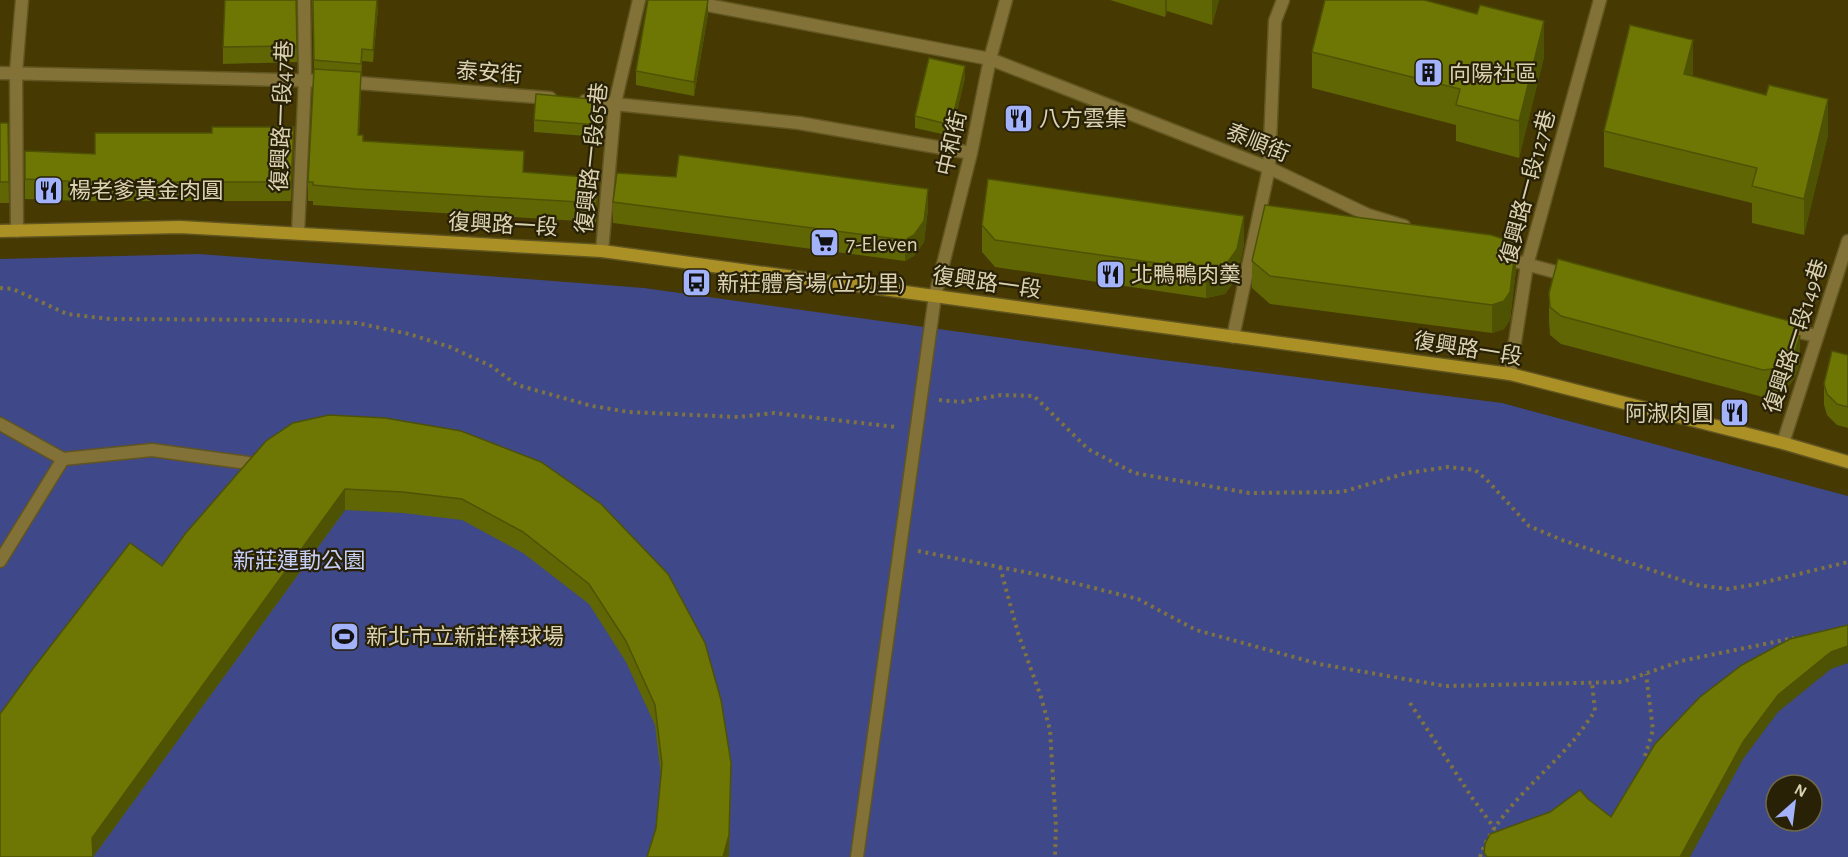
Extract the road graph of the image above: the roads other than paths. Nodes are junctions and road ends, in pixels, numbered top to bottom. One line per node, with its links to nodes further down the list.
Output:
1 (22, 0): 9 (street)
2 (304, 0): 11 (street, 復興路一段47巷)
3 (639, 0): 12 (street, 復興路一段65巷)
4 (681, 0): 8 (street, 泰順街)
5 (1006, 0): 8 (street, 中和街)
6 (1283, 0): 14 (street)
7 (1600, 0): 22 (street, 復興路一段127巷)
8 (990, 59): 13 (street, 中和街); 14 (street, 泰順街)
9 (16, 72): 10 (street, 泰安街); 11 (street, 泰安街); 17 (street)
10 (0, 73)
11 (304, 79): 12 (street, 泰安街); 18 (street, 復興路一段47巷)
12 (615, 103): 13 (street, 泰安街); 20 (street, 復興路一段65巷)
13 (971, 153): 24 (street, 中和街)
14 (1269, 168): 15 (street, 泰順街); 27 (street)
15 (1413, 229)
16 (0, 231): 17 (street, 復興路一段)
17 (17, 231): 18 (street, 復興路一段)
18 (298, 233): 20 (street, 復興路一段)
19 (1848, 241): 26 (street, 復興路一段149巷)
20 (602, 251): 24 (street, 復興路一段)
21 (1493, 255): 22 (street)
22 (1527, 266): 23 (street); 28 (street, 復興路一段127巷)
23 (1585, 280)
24 (935, 296): 27 (street, 復興路一段); 35 (street, 中和街)
25 (1770, 325): 26 (street)
26 (1816, 336): 30 (street, 復興路一段149巷)
27 (1233, 337): 28 (street, 復興路一段)
28 (1510, 374): 30 (street, 復興路一段)
29 (0, 424): 31 (street)
30 (1783, 443): 32 (street, 復興路一段)
31 (63, 459): 33 (street); 34 (street)
32 (1848, 462)
33 (248, 463)
34 (0, 561)
35 (857, 857)

